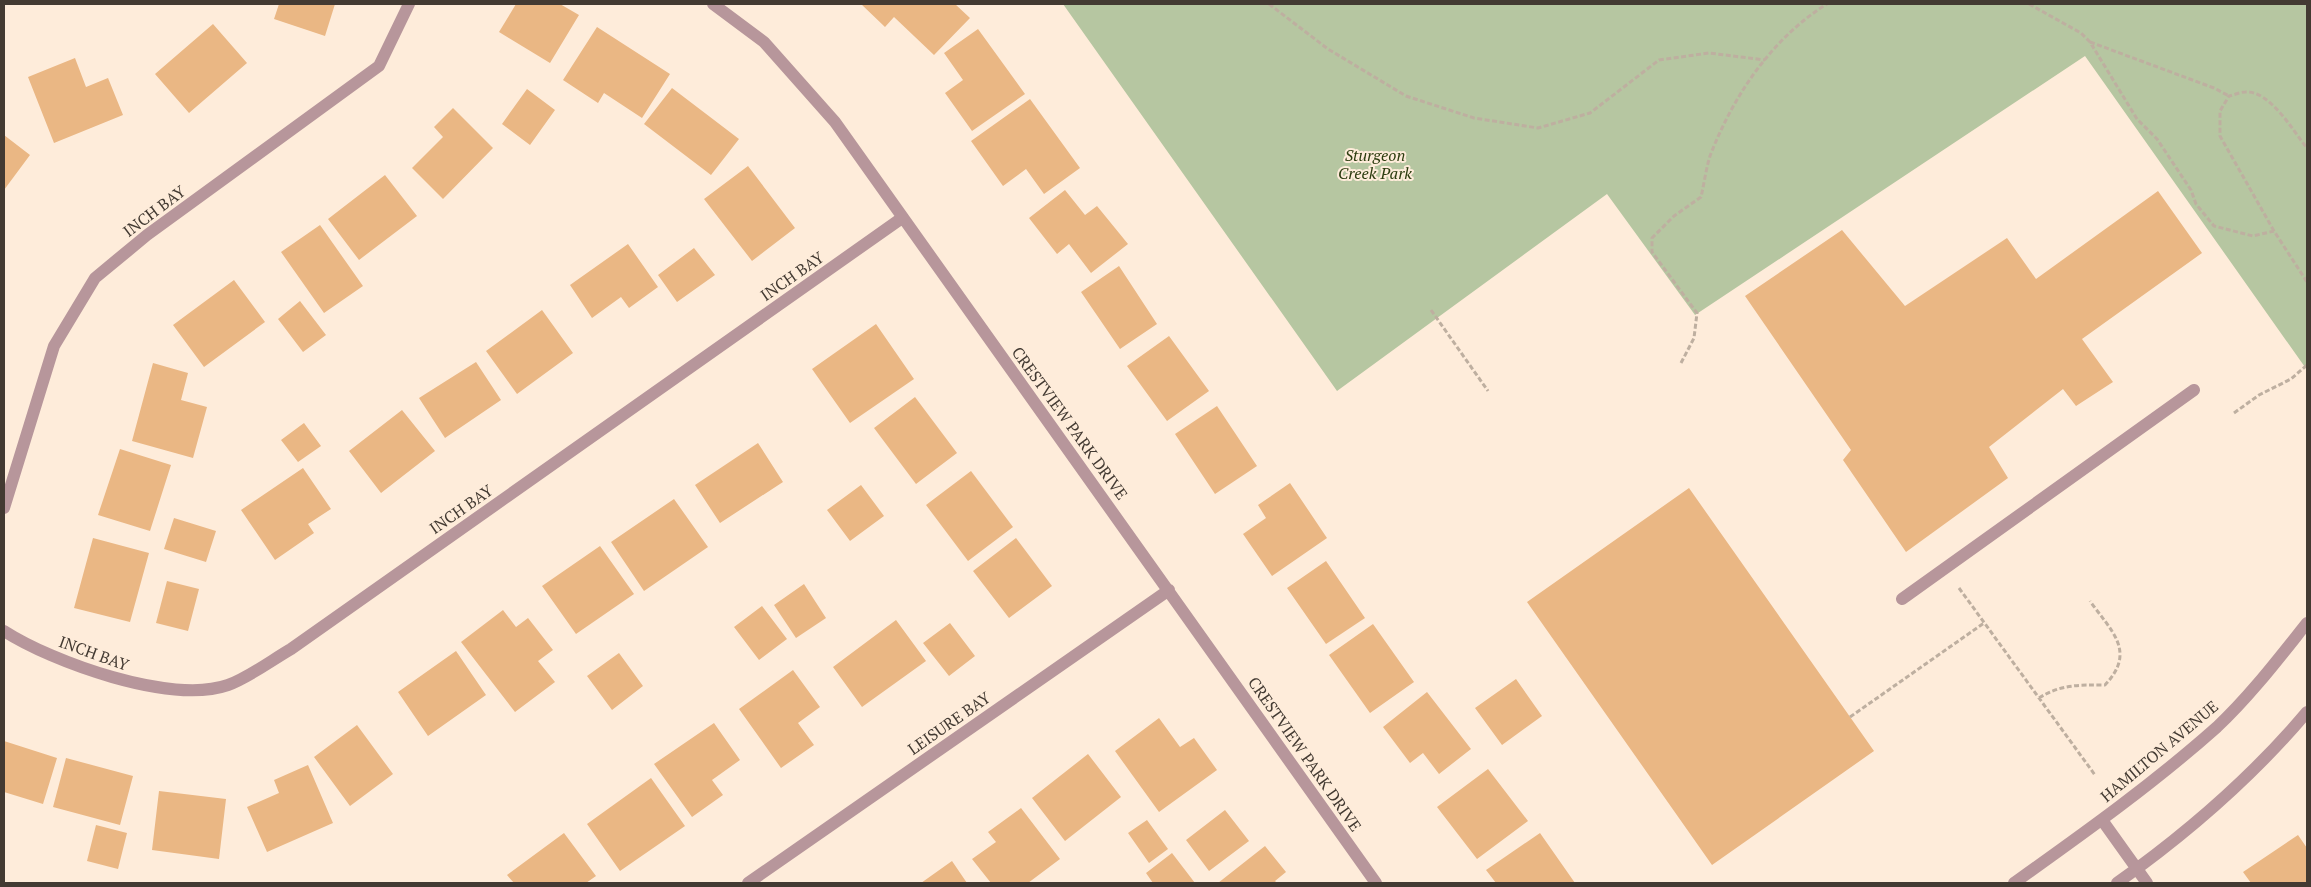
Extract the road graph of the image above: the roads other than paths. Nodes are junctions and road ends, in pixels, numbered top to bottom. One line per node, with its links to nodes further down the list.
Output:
1 (409, 4): 5 (street, INCH BAY)
2 (713, 4): 3 (street, CRESTVIEW PARK DRIVE)
3 (902, 218): 6 (street, CRESTVIEW PARK DRIVE); 9 (street, INCH BAY)
4 (2194, 390): 7 (street)
5 (4, 508)
6 (1169, 590): 13 (street, LEISURE BAY); 14 (street, CRESTVIEW PARK DRIVE)
7 (1902, 599)
8 (2307, 624): 11 (street, HAMILTON AVENUE)
9 (4, 631)
10 (2307, 712): 12 (street)
11 (2102, 820): 12 (street); 15 (street, HAMILTON AVENUE)
12 (2137, 869): 16 (street); 17 (street)
13 (748, 883)
14 (1376, 883)
15 (2014, 883)
16 (2117, 883)
17 (2147, 883)

